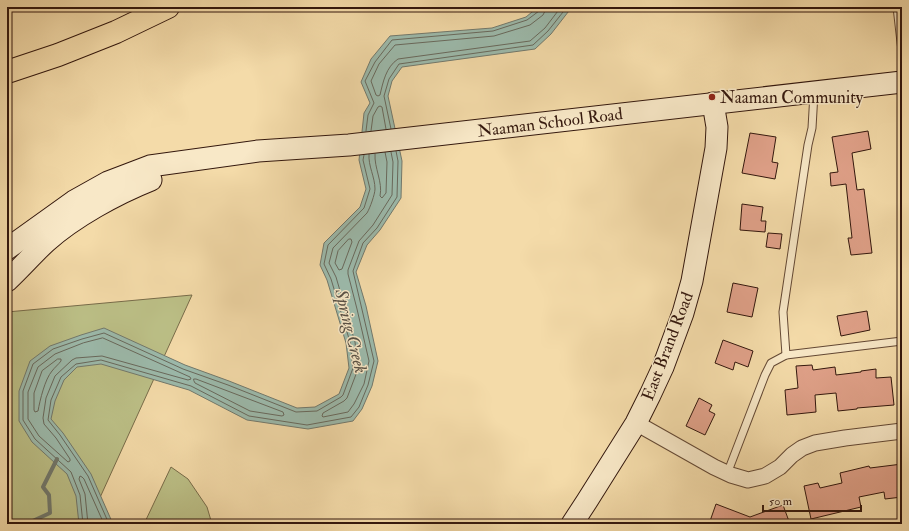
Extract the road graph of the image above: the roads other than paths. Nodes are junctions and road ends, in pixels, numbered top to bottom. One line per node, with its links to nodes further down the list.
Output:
1 (168, 7): 4 (highway)
2 (897, 7): 3 (lane)
3 (902, 51)
4 (7, 72)
5 (902, 82): 6 (main road, Naaman School Road)
6 (814, 92): 7 (main road, Naaman School Road); 12 (lane)
7 (713, 103): 8 (main road, Naaman School Road); 13 (main road, East Brand Road)
8 (197, 160): 9 (main road); 10 (main road)
9 (7, 249)
10 (7, 280)
11 (902, 341): 12 (lane)
12 (786, 354): 15 (lane)
13 (636, 423): 15 (street); 16 (main road, East Brand Road)
14 (902, 431): 15 (street)
15 (727, 474)
16 (572, 524)

